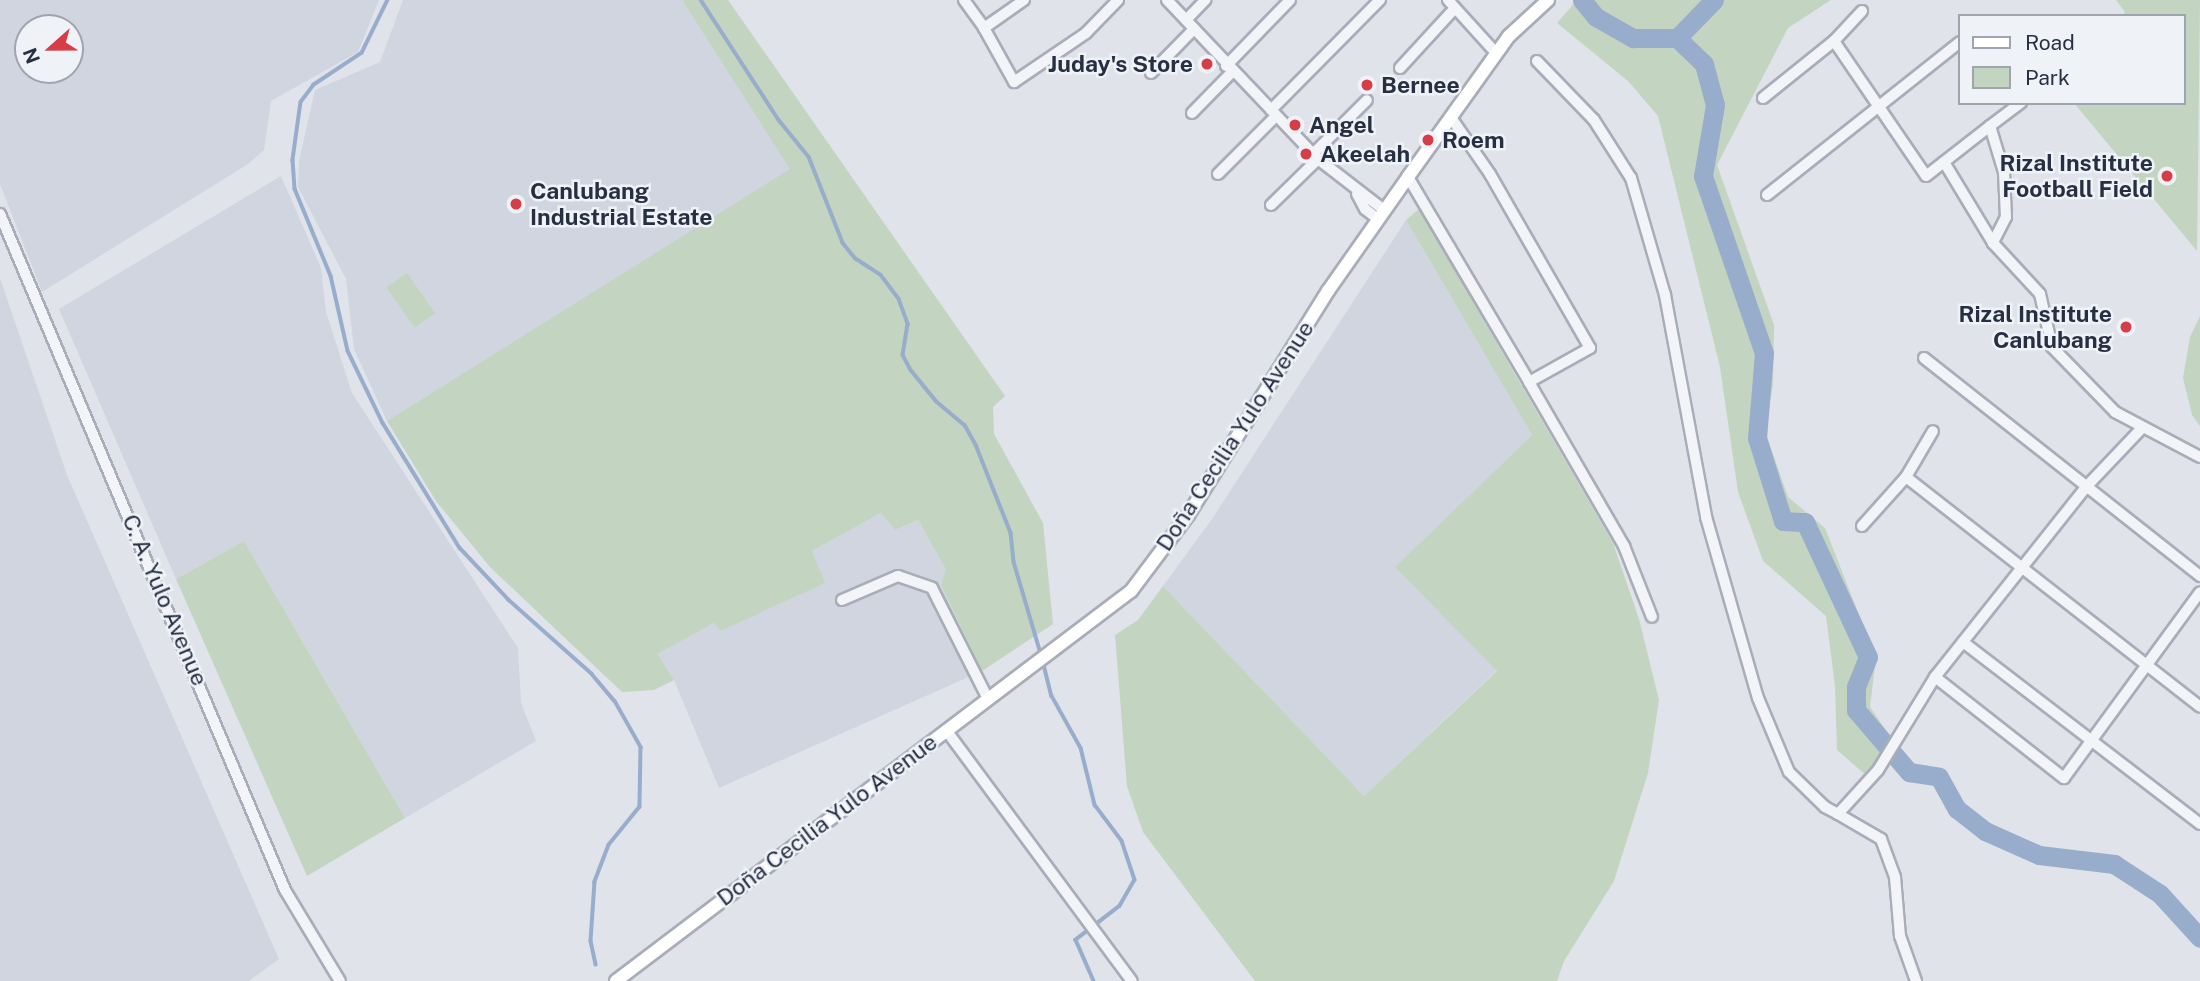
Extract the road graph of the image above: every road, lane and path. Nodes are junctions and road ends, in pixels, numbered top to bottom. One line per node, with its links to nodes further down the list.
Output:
1 (964, 0): 12 (street)
2 (1024, 0): 12 (street)
3 (1118, 0): 12 (street)
4 (1167, 0): 11 (street)
5 (1205, 0): 11 (street)
6 (1290, 0): 19 (street)
7 (1380, 0): 26 (street)
8 (1548, 0): 16 (main road, Doña Cecilia Yulo Avenue)
9 (1452, 4): 16 (street); 18 (street)
10 (1862, 11): 14 (street)
11 (1186, 20): 13 (street)
12 (984, 28)
13 (1194, 29): 19 (street); 20 (street)
14 (1834, 41): 21 (street); 23 (street)
15 (1958, 43): 23 (street)
16 (1496, 53): 27 (main road, Doña Cecilia Yulo Avenue)
17 (1537, 61): 58 (street)
18 (1401, 68)
19 (1229, 69): 25 (street); 26 (street)
20 (1151, 73)
21 (1763, 98)
22 (1367, 100): 29 (street)
23 (1878, 103): 30 (street); 33 (street)
24 (2018, 105): 28 (street)
25 (1192, 113)
26 (1273, 113): 29 (street); 31 (street)
27 (1452, 119): 32 (main road, Doña Cecilia Yulo Avenue); 39 (street)
28 (1990, 126): 30 (street); 37 (street)
29 (1315, 156): 34 (street); 36 (street)
30 (1944, 162): 37 (street)
31 (1218, 174)
32 (1408, 177): 36 (main road, Doña Cecilia Yulo Avenue); 39 (street)
33 (1767, 195)
34 (1271, 205)
35 (0, 214): 60 (street, C. A. Yulo Avenue)
36 (1381, 215): 54 (main road, Doña Cecilia Yulo Avenue)
37 (1993, 243): 40 (street)
38 (1924, 358): 44 (street)
39 (1530, 382): 50 (street)
40 (2142, 428): 42 (street); 44 (street)
41 (1933, 431): 43 (street)
42 (2200, 457)
43 (1906, 477): 45 (street); 46 (street)
44 (2087, 487): 46 (street); 47 (street)
45 (1862, 526)
46 (2024, 568): 51 (street); 52 (street)
47 (2200, 576)
48 (2200, 592): 52 (street)
49 (842, 600): 54 (street)
50 (1652, 617)
51 (1963, 642): 53 (street); 57 (street)
52 (2146, 663): 55 (street); 57 (street)
53 (1935, 677): 57 (street); 58 (street)
54 (988, 699): 56 (main road, Doña Cecilia Yulo Avenue)
55 (2200, 707)
56 (946, 730): 61 (main road, Doña Cecilia Yulo Avenue); 62 (street)
57 (2091, 740): 59 (street)
58 (1838, 814): 63 (street)
59 (2200, 824)
60 (340, 981)
61 (616, 981)
62 (1132, 981)
63 (1916, 981)

